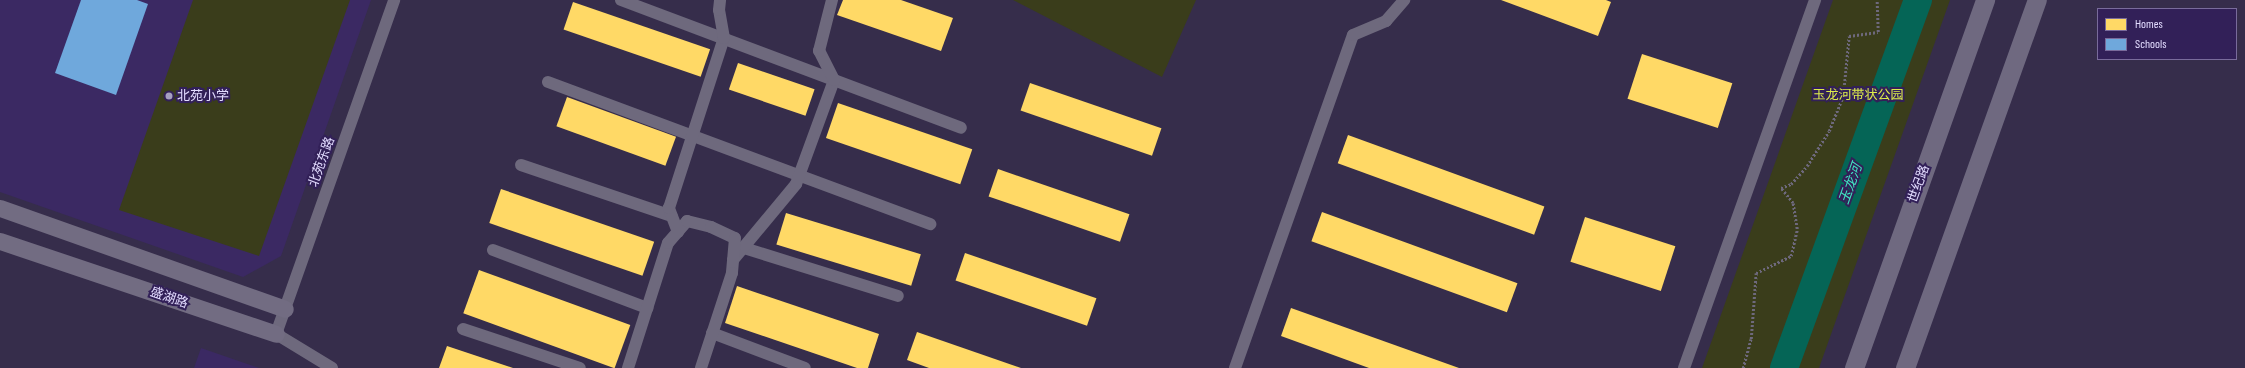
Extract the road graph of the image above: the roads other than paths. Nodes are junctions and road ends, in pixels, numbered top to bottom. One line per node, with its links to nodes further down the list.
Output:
1 (394, 0): 26 (street, 北苑东路)
2 (621, 0): 9 (street)
3 (720, 0): 9 (street)
4 (832, 0): 10 (street)
5 (1404, 0): 35 (street)
6 (1815, 0): 36 (street)
7 (1985, 0): 37 (main road, 世纪路)
8 (2037, 0): 38 (main road)
9 (724, 38): 10 (street); 13 (street)
10 (834, 80): 12 (street); 15 (street)
11 (548, 82): 13 (street)
12 (961, 128)
13 (693, 135): 15 (street); 17 (street)
14 (521, 165): 17 (street)
15 (800, 175): 18 (street); 21 (street)
16 (0, 208): 26 (main road)
17 (672, 216): 19 (street)
18 (930, 224)
19 (678, 232): 23 (street); 25 (street)
20 (0, 241): 29 (main road, 盛湖路)
21 (744, 248): 23 (street); 24 (street)
22 (492, 250): 25 (street)
23 (733, 260): 28 (street)
24 (898, 296)
25 (647, 308): 32 (street)
26 (285, 309): 29 (street, 北苑东路)
27 (463, 329): 31 (street)
28 (712, 333): 33 (street); 34 (street)
29 (276, 334): 30 (street, 盛湖路)
30 (332, 368)
31 (580, 368)
32 (628, 368)
33 (701, 368)
34 (805, 368)
35 (1235, 368)
36 (1684, 368)
37 (1854, 368)
38 (1905, 368)

